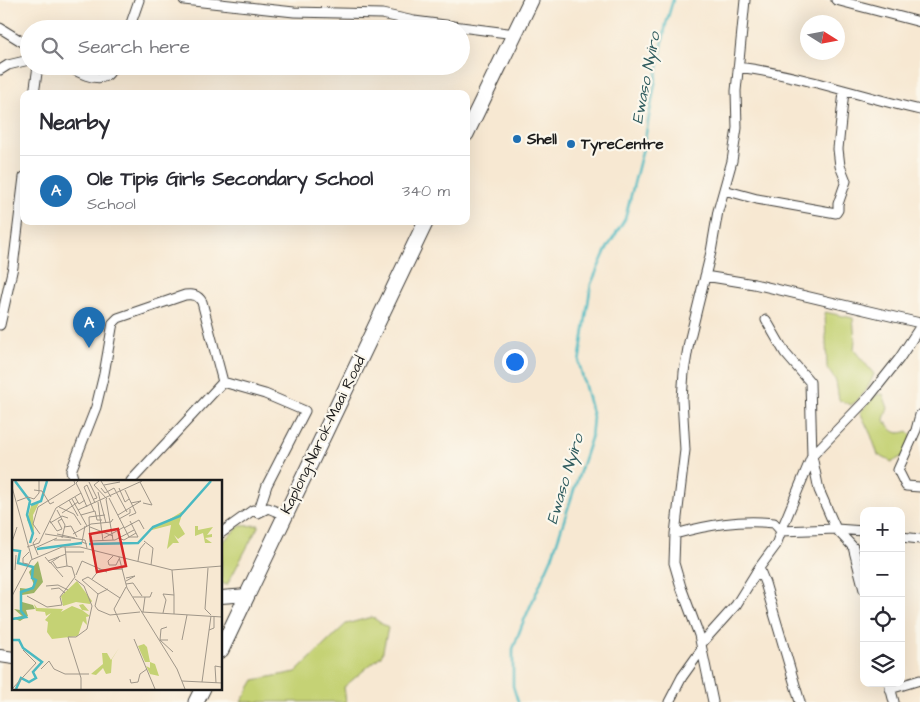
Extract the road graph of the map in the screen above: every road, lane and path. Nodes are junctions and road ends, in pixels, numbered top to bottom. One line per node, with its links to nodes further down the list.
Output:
1 (139, 0): 6 (street)
2 (184, 0): 7 (street)
3 (531, 0): 11 (highway)
4 (745, 0): 14 (street)
5 (836, 0): 8 (street)
6 (132, 20)
7 (409, 20)
8 (920, 22)
9 (0, 28): 12 (street)
10 (470, 28): 11 (street)
11 (515, 34): 22 (highway)
12 (20, 40)
13 (20, 62): 15 (street)
14 (738, 67): 20 (street); 23 (street)
15 (0, 70)
16 (37, 75): 19 (street)
17 (84, 75): 18 (street)
18 (108, 75)
19 (35, 90)
20 (844, 91): 21 (street); 23 (street)
21 (920, 110)
22 (470, 126)
23 (724, 190): 26 (street)
24 (20, 207): 28 (street)
25 (424, 225): 37 (highway, Kaplong-Narok-Maai Road)
26 (705, 276): 29 (street); 42 (street)
27 (766, 320): 32 (street)
28 (0, 325)
29 (920, 325): 32 (street)
30 (223, 382): 33 (street); 34 (street); 36 (street)
31 (920, 415): 35 (street)
32 (812, 456): 38 (street); 39 (street)
33 (74, 480)
34 (132, 480)
35 (920, 487)
36 (258, 513): 37 (street); 41 (street)
37 (286, 515): 47 (highway, Kaplong-Narok-Maai Road)
38 (836, 529): 39 (street); 40 (street); 46 (street)
39 (781, 531): 42 (street); 45 (street)
40 (860, 531)
41 (222, 532)
42 (675, 534): 49 (street)
43 (905, 537): 44 (street)
44 (920, 539)
45 (759, 568): 49 (street); 58 (street)
46 (860, 576)
47 (247, 595): 48 (main road); 50 (highway, Kaplong-Narok-Maai Road)
48 (222, 597)
49 (702, 646): 56 (street); 57 (street)
50 (222, 648)
51 (920, 680): 52 (street)
52 (905, 683)
53 (889, 687): 59 (street)
54 (202, 690): 55 (highway)
55 (196, 702)
56 (669, 702)
57 (713, 702)
58 (800, 702)
59 (894, 702)

